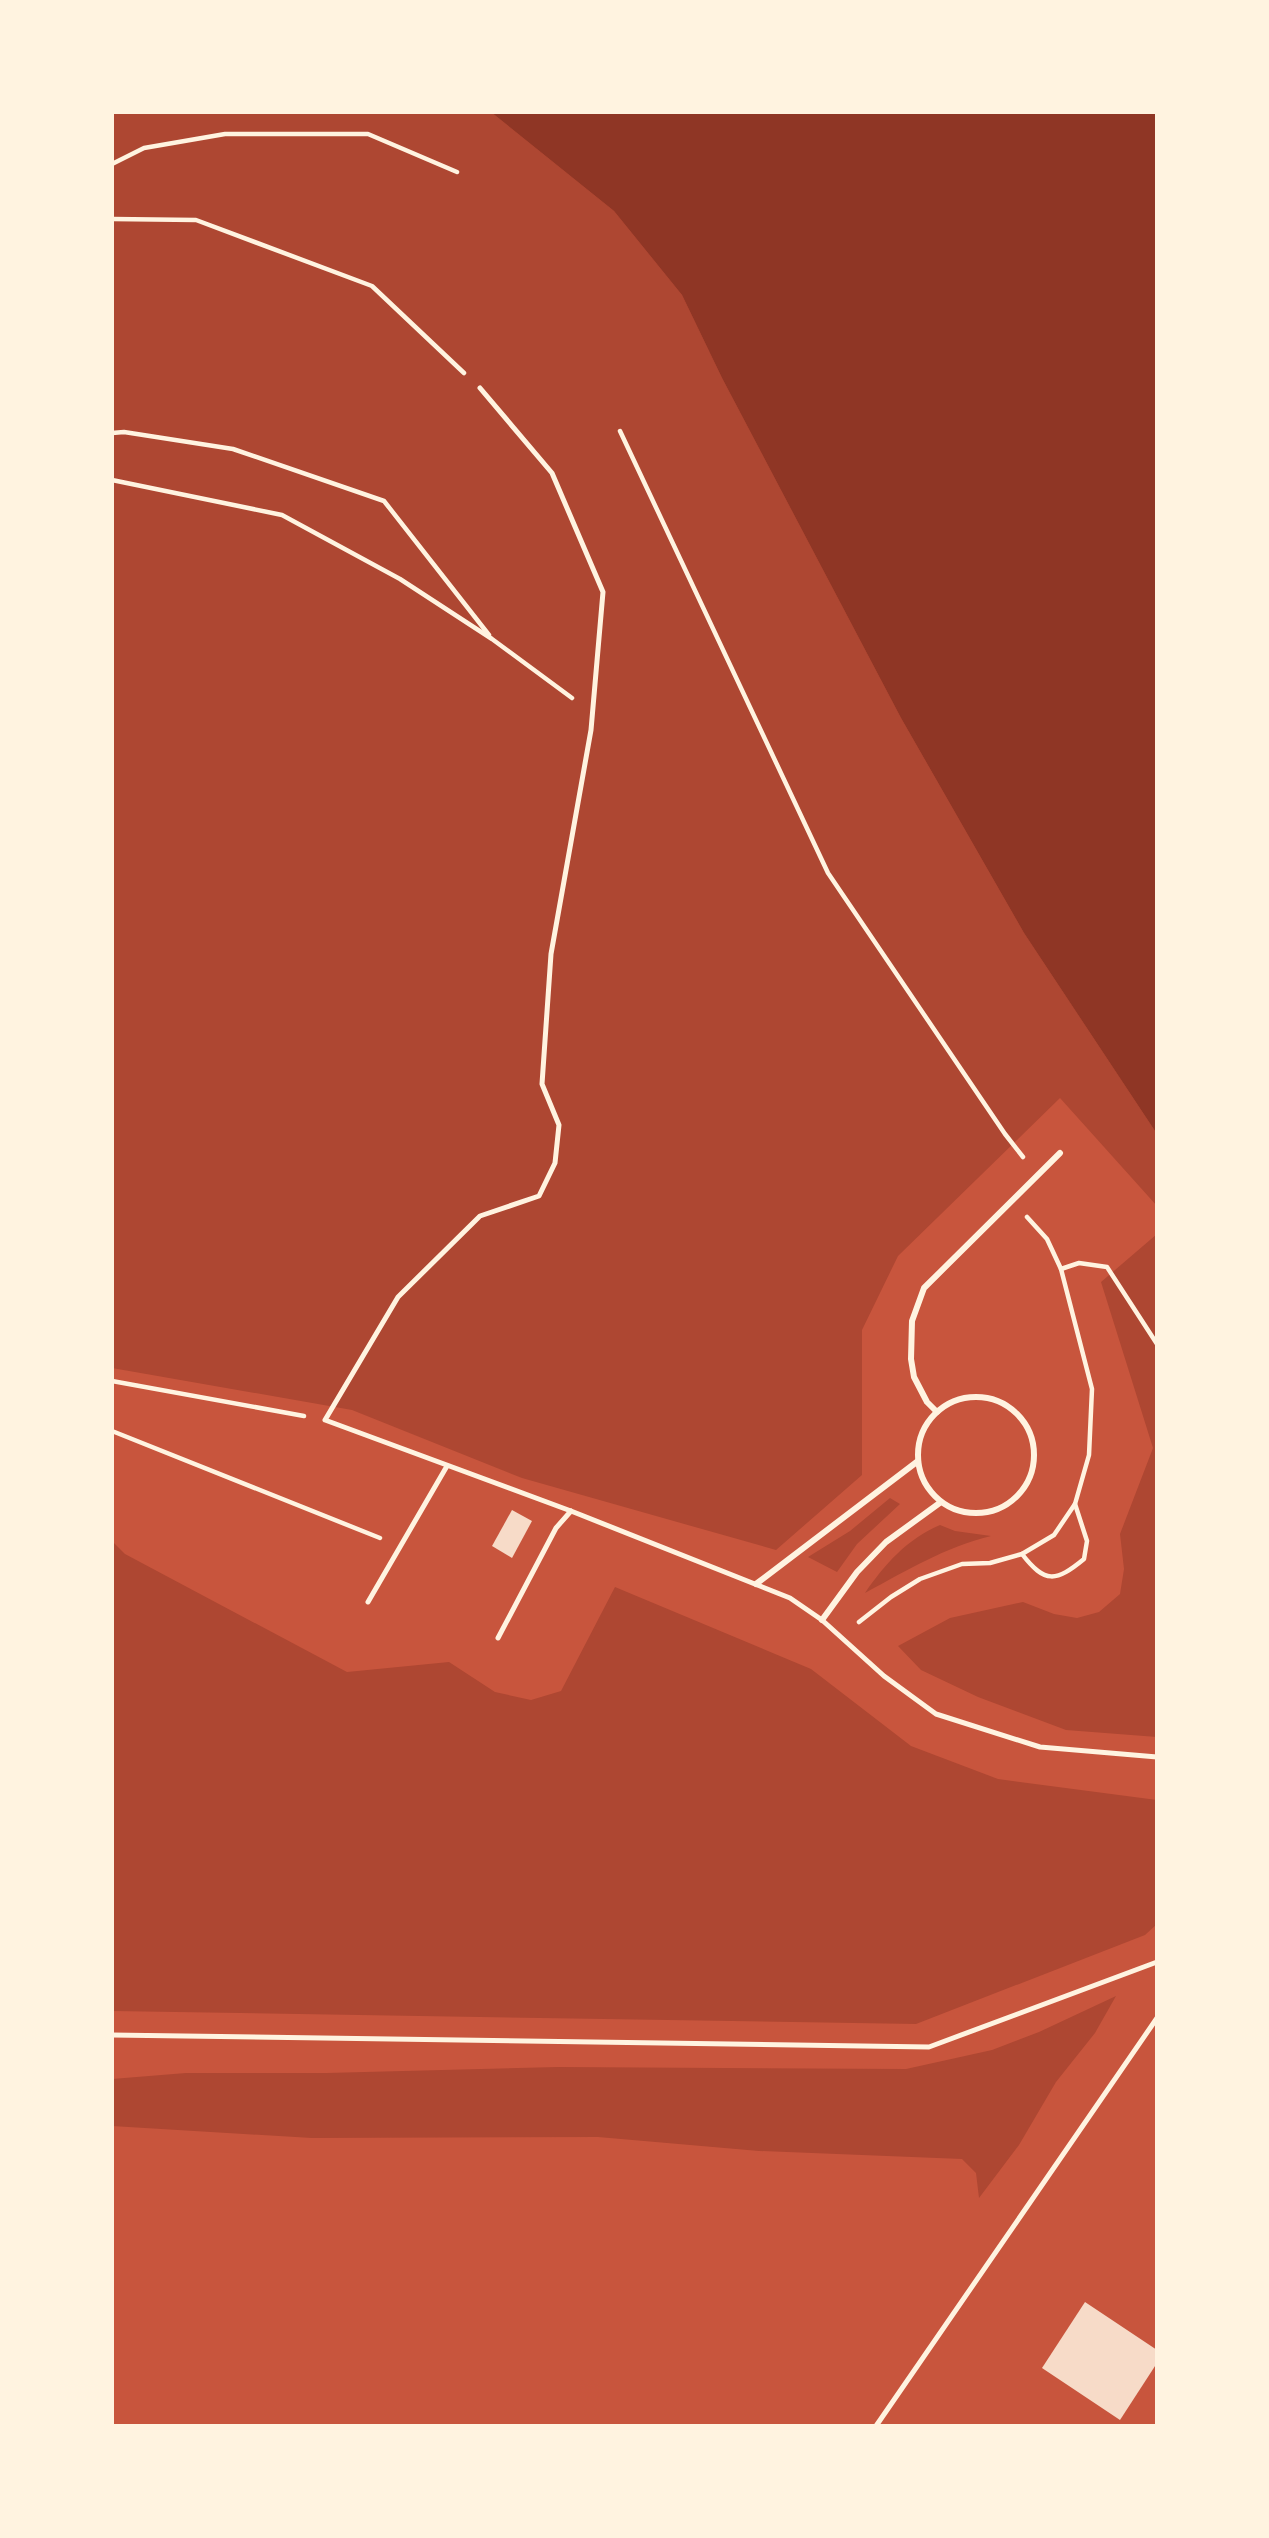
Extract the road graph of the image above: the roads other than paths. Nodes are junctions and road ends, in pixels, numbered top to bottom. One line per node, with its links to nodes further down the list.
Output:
1 (480, 388): 5 (lane)
2 (1059, 1153): 3 (street)
3 (937, 1412): 4 (street); 6 (street)
4 (918, 1461): 6 (street); 8 (street)
5 (447, 1466): 7 (lane); 9 (lane)
6 (940, 1502): 10 (street)
7 (571, 1511): 8 (lane); 11 (lane)
8 (756, 1584): 10 (lane)
9 (369, 1602)
10 (822, 1620): 12 (lane)
11 (498, 1638)
12 (1157, 1757)
13 (1157, 1962): 15 (lane)
14 (1157, 2018): 16 (lane)
15 (112, 2035)
16 (876, 2426)

